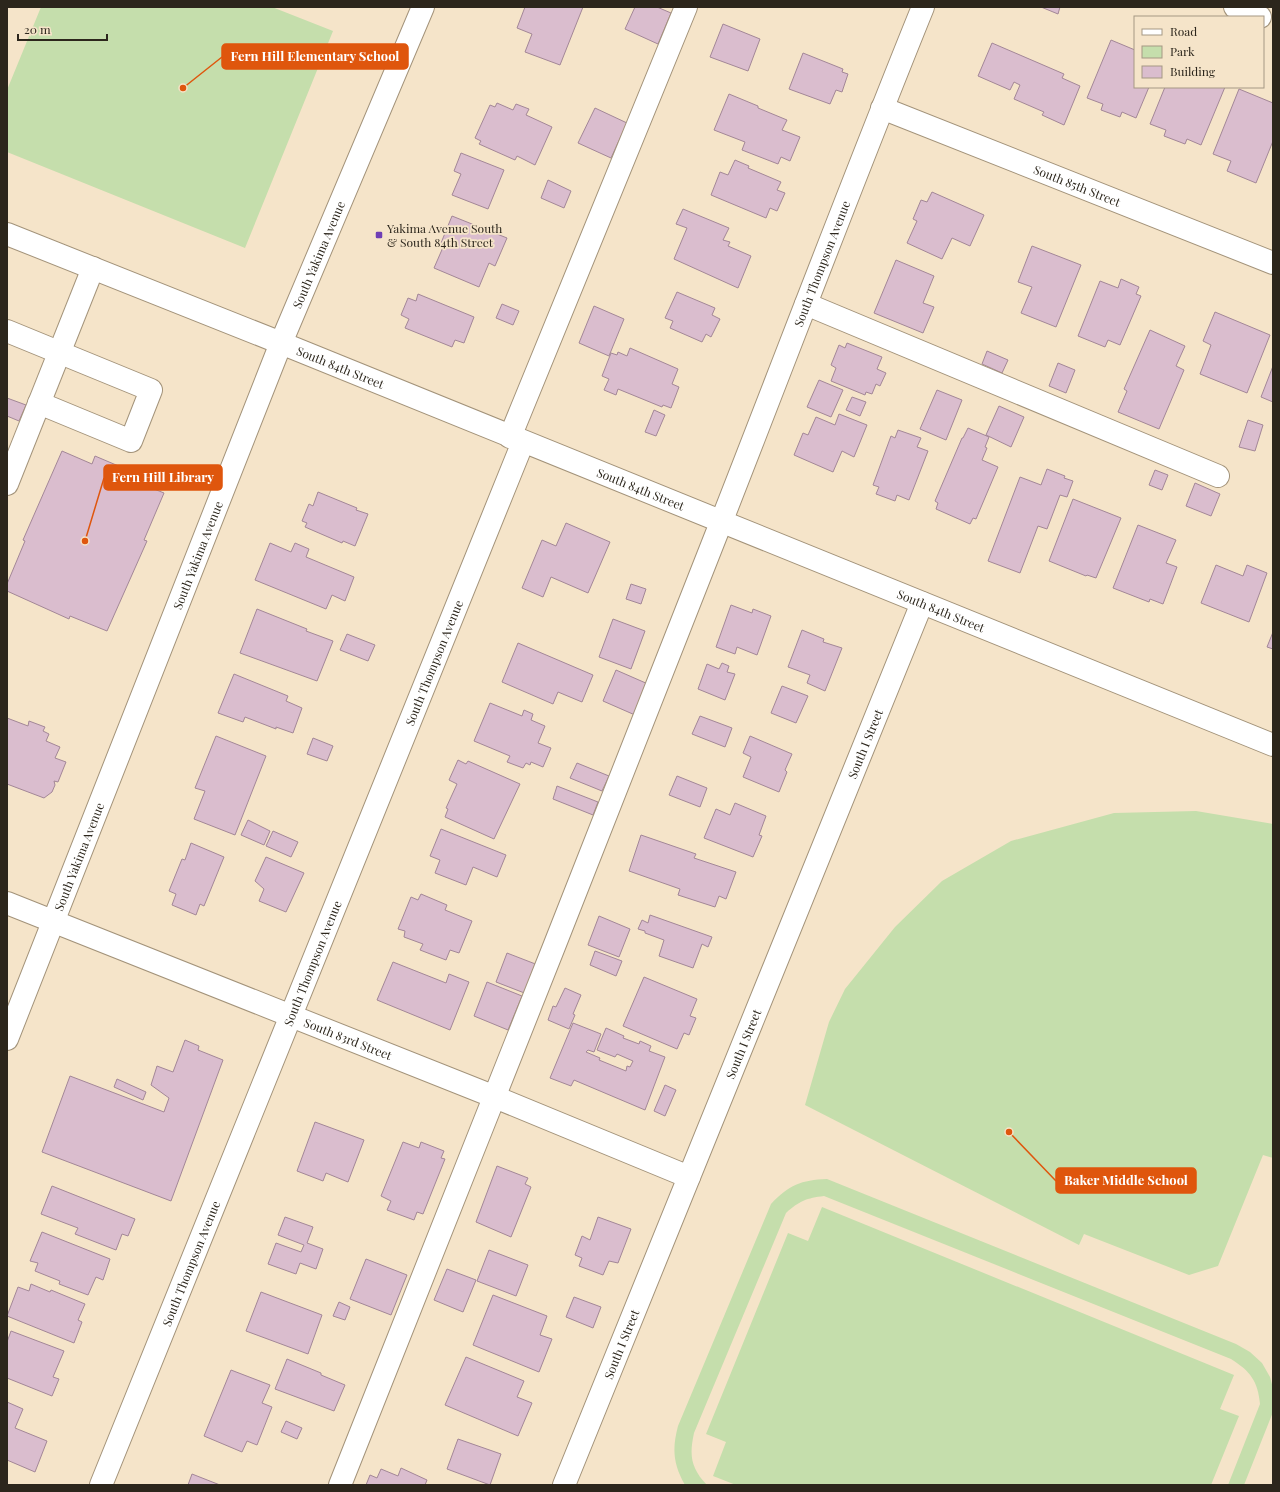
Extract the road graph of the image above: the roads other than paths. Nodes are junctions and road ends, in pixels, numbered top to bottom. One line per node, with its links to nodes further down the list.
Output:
1 (423, 7): 12 (street, South Yakima Avenue)
2 (686, 7): 15 (street, South Thompson Avenue)
3 (923, 7): 6 (street, South Thompson Avenue)
4 (1235, 7): 5 (street)
5 (1258, 16)
6 (882, 108): 8 (street, South 85th Street); 10 (street, South Thompson Avenue)
7 (7, 234): 9 (street, South 84th Street)
8 (1273, 263)
9 (93, 268): 12 (street, South 84th Street); 13 (street)
10 (806, 304): 16 (street); 18 (street, South Thompson Avenue)
11 (7, 331): 13 (street)
12 (281, 343): 15 (street, South 84th Street); 22 (street, South Yakima Avenue)
13 (60, 352): 14 (street); 14 (street)
14 (39, 403): 17 (street)
15 (517, 439): 18 (street, South 84th Street); 23 (street, South Thompson Avenue)
16 (1218, 476)
17 (7, 484)
18 (722, 521): 19 (street, South 84th Street); 25 (street, South Thompson Avenue)
19 (922, 603): 20 (street, South 84th Street); 26 (street, South I Street)
20 (1273, 745)
21 (7, 903): 22 (street, South 83rd Street)
22 (53, 922): 23 (street, South 83rd Street); 24 (street, South Yakima Avenue)
23 (290, 1016): 25 (street, South 83rd Street); 27 (street, South Thompson Avenue)
24 (7, 1039)
25 (495, 1097): 26 (street, South 83rd Street); 28 (street, South Thompson Avenue)
26 (689, 1177): 29 (street, South I Street)
27 (101, 1485)
28 (340, 1485)
29 (564, 1485)

